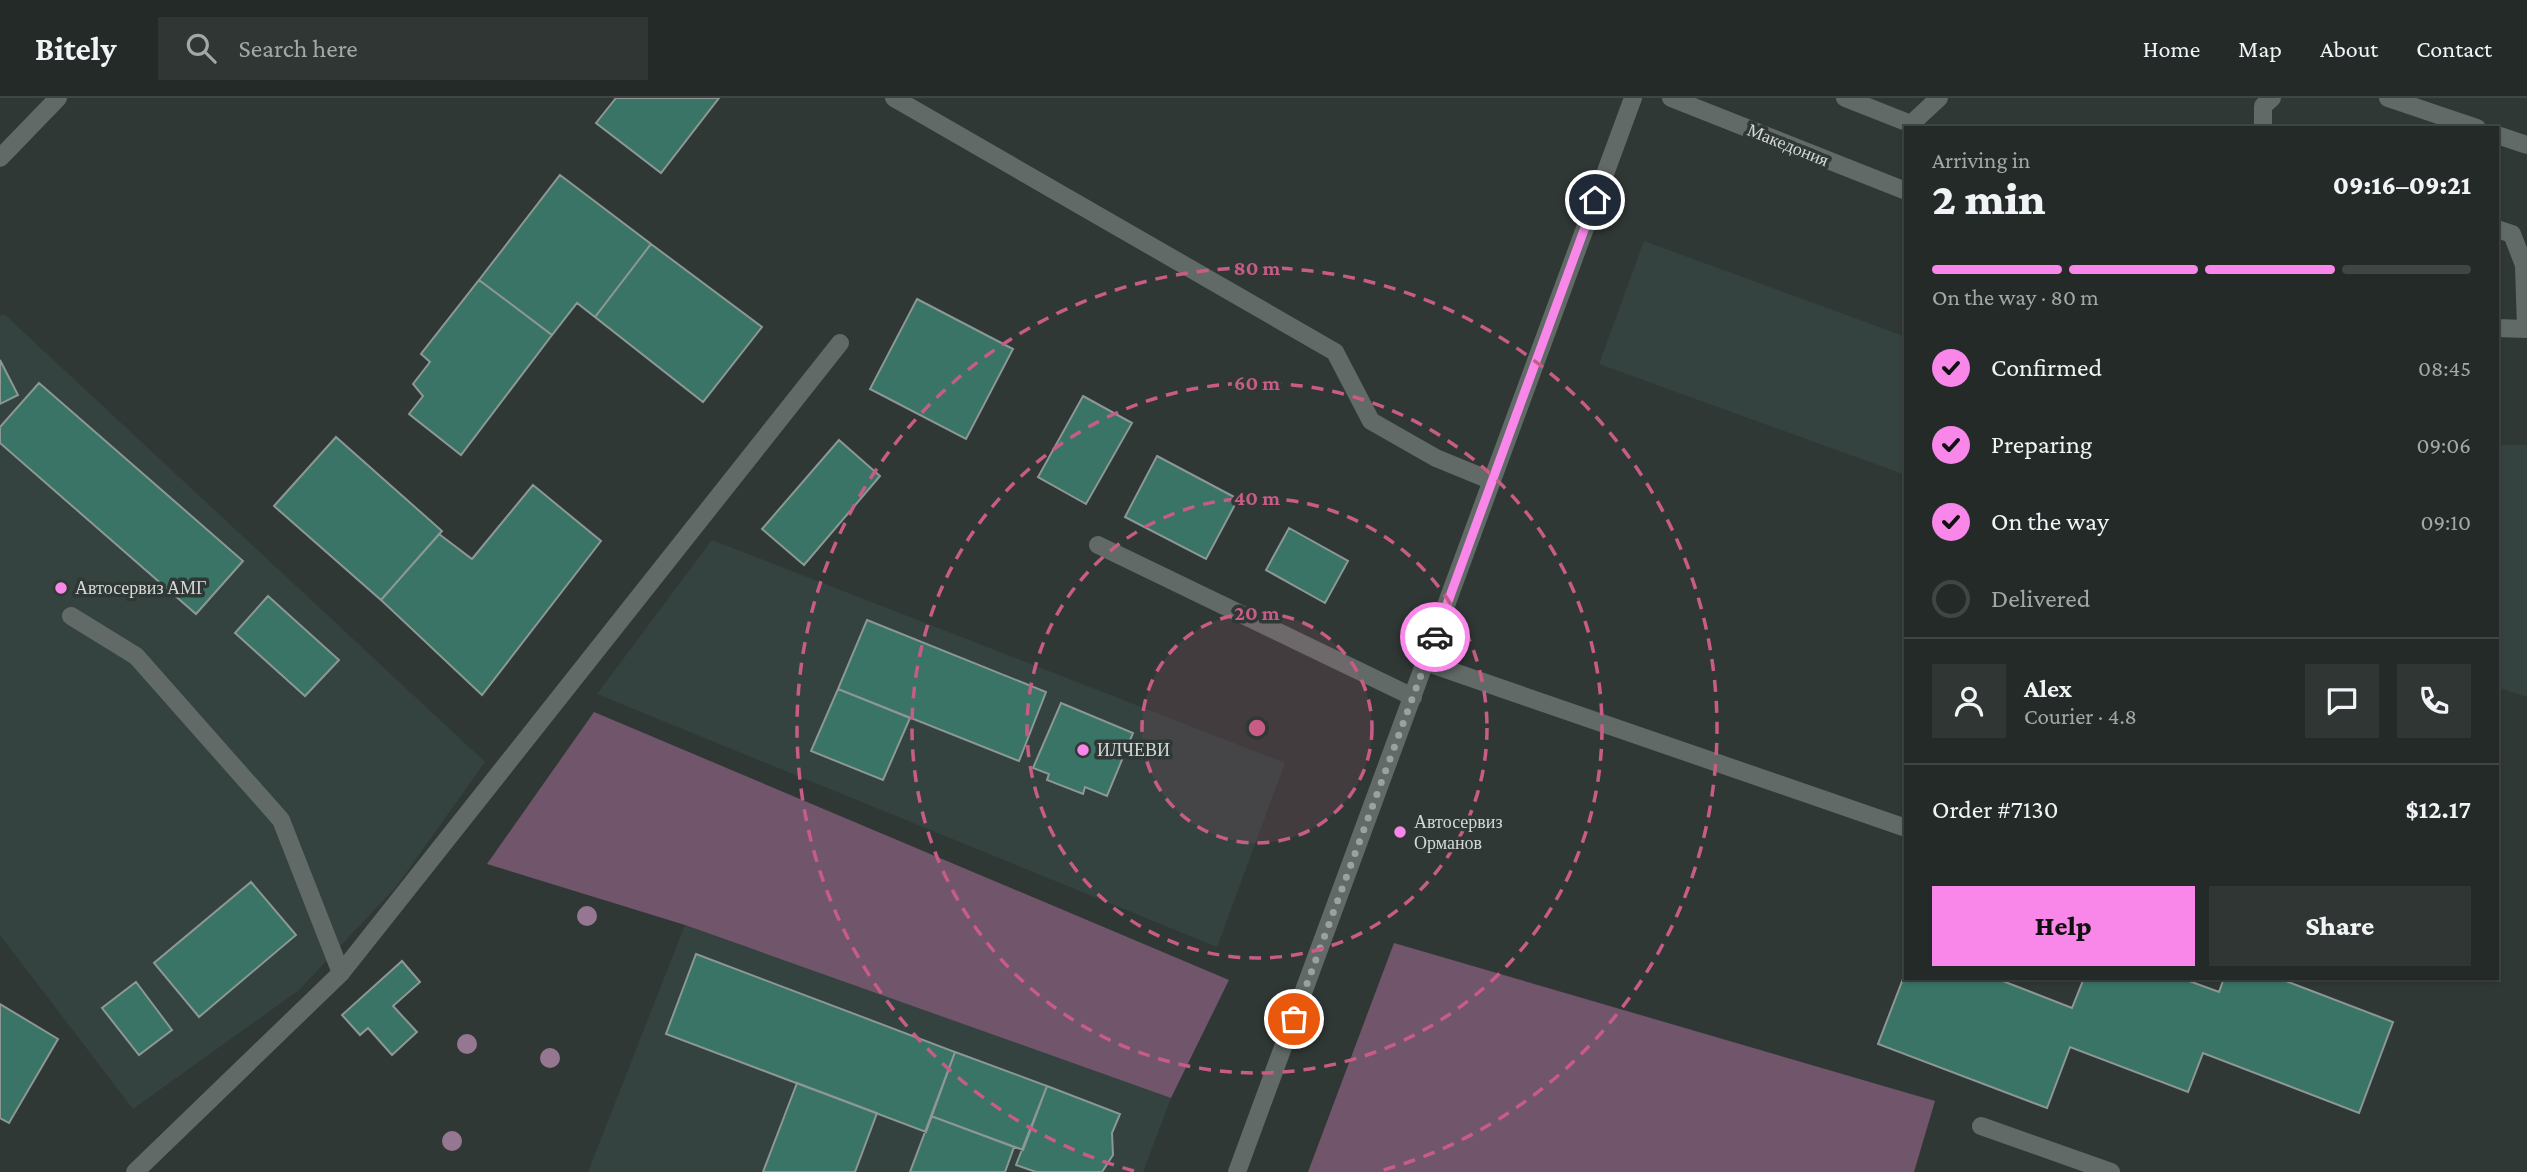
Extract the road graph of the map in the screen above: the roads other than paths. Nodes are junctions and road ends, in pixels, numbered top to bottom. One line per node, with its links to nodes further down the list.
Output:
1 (58, 98): 13 (street)
2 (894, 98): 19 (street)
3 (1633, 98): 19 (street)
4 (1671, 98): 14 (street, Македония)
5 (1845, 98): 6 (street)
6 (1938, 98)
7 (2272, 98): 9 (street)
8 (2388, 98): 10 (street)
9 (2261, 126)
10 (2471, 126)
11 (2499, 136): 12 (street)
12 (2527, 145)
13 (0, 158)
14 (1904, 190)
15 (2512, 233): 17 (street)
16 (2499, 328): 17 (street)
17 (2526, 329)
18 (840, 343): 25 (street)
19 (1492, 481): 22 (street)
20 (1098, 545): 23 (street)
21 (71, 615): 25 (street)
22 (1425, 662): 23 (street); 24 (street)
23 (1413, 697): 28 (street)
24 (1904, 827)
25 (341, 973): 27 (street)
26 (1981, 1126): 29 (street)
27 (135, 1172)
28 (1237, 1172)
29 (2111, 1172)

